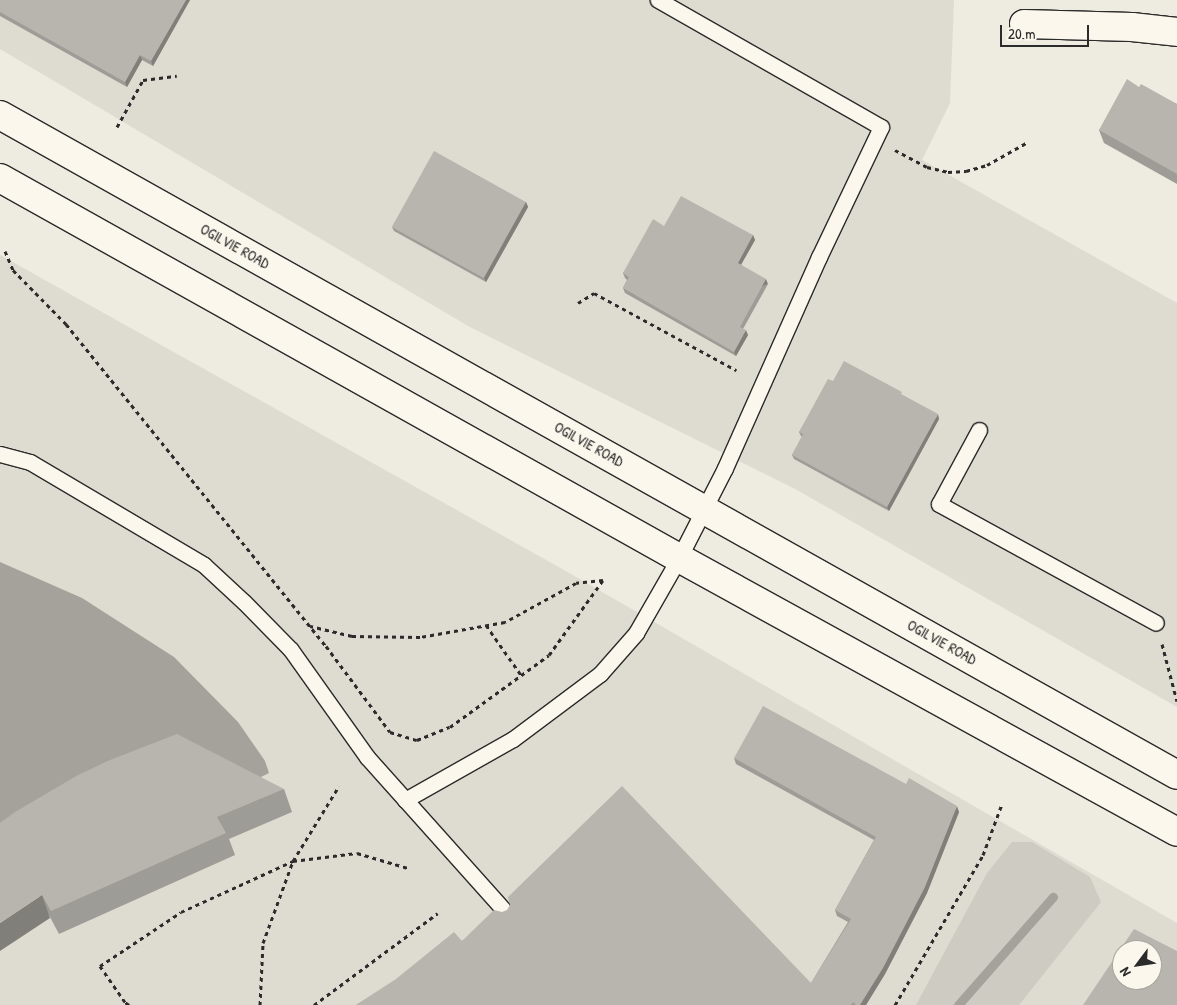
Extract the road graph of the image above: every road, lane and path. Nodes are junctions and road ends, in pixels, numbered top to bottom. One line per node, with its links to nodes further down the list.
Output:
1 (658, 0): 15 (lane)
2 (1024, 24): 3 (main road)
3 (1177, 32)
4 (177, 76): 6 (path)
5 (0, 115): 15 (main road, OGILVIE ROAD)
6 (117, 127)
7 (1026, 143): 8 (path)
8 (895, 150)
9 (0, 178): 16 (main road)
10 (5, 251): 19 (path)
11 (578, 303): 12 (path)
12 (736, 370)
13 (979, 430): 17 (lane)
14 (0, 454): 24 (lane)
15 (705, 509): 16 (lane); 22 (main road, OGILVIE ROAD)
16 (679, 558): 24 (lane); 26 (main road)
17 (1156, 623): 21 (path)
18 (486, 625): 19 (path); 20 (path); 20 (path)
19 (310, 626): 20 (path)
20 (521, 675)
21 (1177, 701)
22 (1177, 775)
23 (339, 786): 27 (path)
24 (405, 800): 29 (lane)
25 (1002, 804): 34 (path)
26 (1177, 832)
27 (293, 861): 28 (path); 31 (path); 32 (path)
28 (408, 868)
29 (503, 909)
30 (438, 913): 33 (path)
31 (129, 1005)
32 (260, 1005)
33 (314, 1005)
34 (895, 1005)

